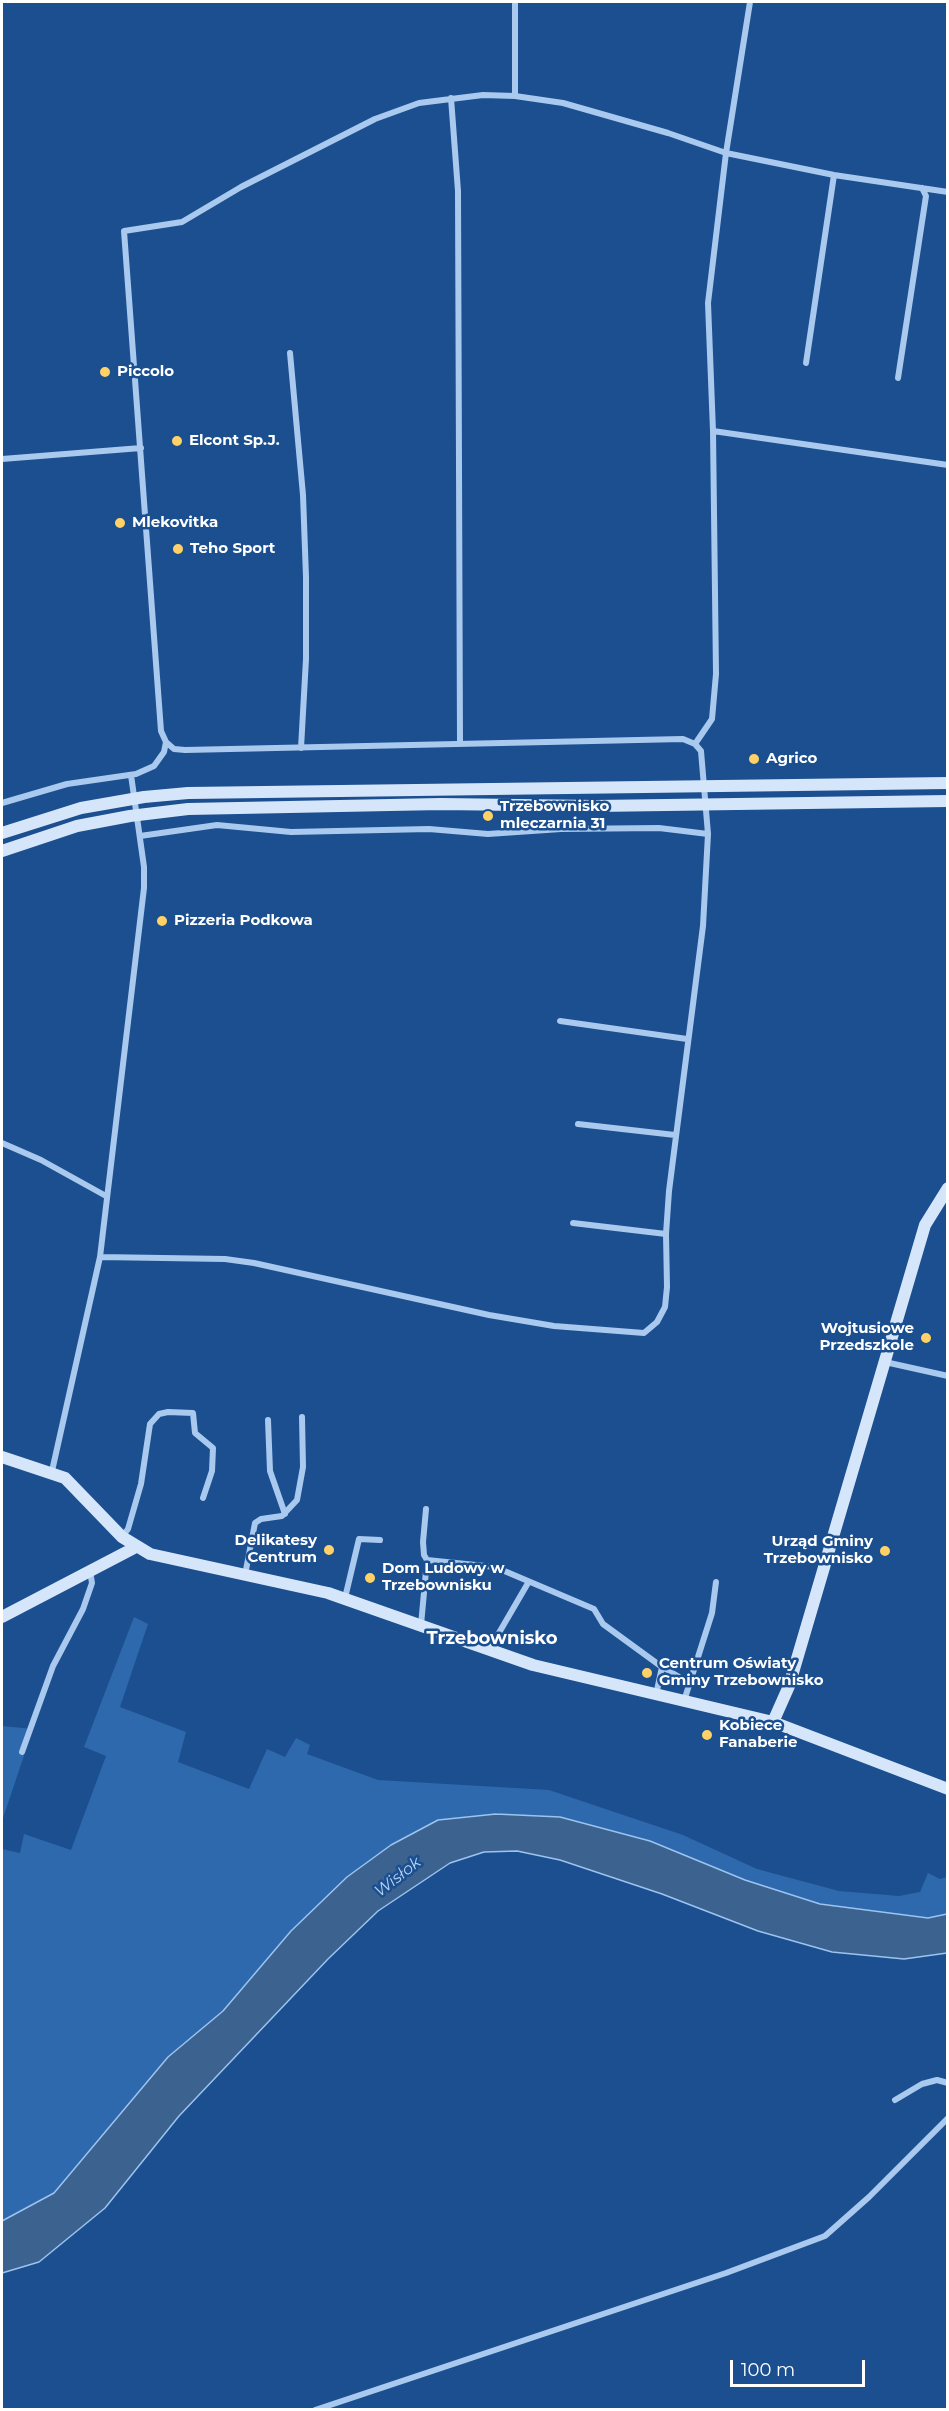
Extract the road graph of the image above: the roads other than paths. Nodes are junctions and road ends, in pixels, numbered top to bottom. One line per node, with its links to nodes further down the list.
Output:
1 (516, 2): 3 (street)
2 (750, 2): 5 (street)
3 (515, 96): 4 (street); 5 (street)
4 (451, 98): 13 (street); 17 (street)
5 (726, 153): 6 (street); 12 (street)
6 (834, 175): 7 (street); 10 (street)
7 (922, 188): 8 (street); 11 (street)
8 (948, 192)
9 (290, 353): 19 (street)
10 (806, 363)
11 (898, 378)
12 (713, 431): 15 (street); 18 (street)
13 (141, 448): 14 (street); 16 (street)
14 (2, 459)
15 (948, 465)
16 (166, 742): 19 (street); 20 (street)
17 (460, 744): 18 (street); 19 (street)
18 (695, 744): 22 (street)
19 (301, 747)
20 (131, 775): 24 (street); 28 (street)
21 (948, 783): 22 (main road)
22 (706, 786): 25 (street); 26 (main road)
23 (948, 801): 25 (main road)
24 (2, 802)
25 (706, 805): 27 (street); 29 (main road)
26 (2, 833)
27 (708, 834): 28 (street); 31 (street)
28 (140, 836): 36 (street)
29 (2, 851)
30 (560, 1021): 31 (street)
31 (687, 1039): 33 (street)
32 (578, 1124): 33 (street)
33 (675, 1135): 38 (street)
34 (2, 1143): 36 (street)
35 (948, 1188): 40 (main road)
36 (106, 1196): 39 (street)
37 (573, 1223): 38 (street)
38 (666, 1234): 39 (street)
39 (100, 1257): 45 (street)
40 (885, 1362): 41 (street); 65 (main road)
41 (948, 1376)
42 (302, 1417): 48 (street)
43 (268, 1420): 48 (street)
44 (2, 1457): 45 (main road)
45 (52, 1472): 49 (main road)
46 (203, 1498): 49 (street)
47 (426, 1509): 52 (street)
48 (285, 1514): 54 (street)
49 (122, 1537): 51 (main road)
50 (380, 1540): 57 (street)
51 (136, 1547): 53 (main road); 54 (main road)
52 (427, 1560): 56 (street); 59 (street)
53 (90, 1571): 58 (main road); 66 (street)
54 (245, 1575): 57 (main road)
55 (716, 1582): 62 (street)
56 (528, 1583): 60 (street); 61 (street)
57 (345, 1598): 59 (main road)
58 (2, 1617)
59 (421, 1625): 60 (main road)
60 (489, 1650): 63 (main road)
61 (662, 1667): 62 (street); 63 (street)
62 (688, 1682): 64 (street)
63 (656, 1695): 64 (main road)
64 (683, 1701): 65 (main road)
65 (773, 1722): 67 (main road)
66 (22, 1752)
67 (948, 1789)
68 (948, 2083): 69 (street)
69 (895, 2100)
70 (948, 2118): 71 (street)
71 (315, 2409)

